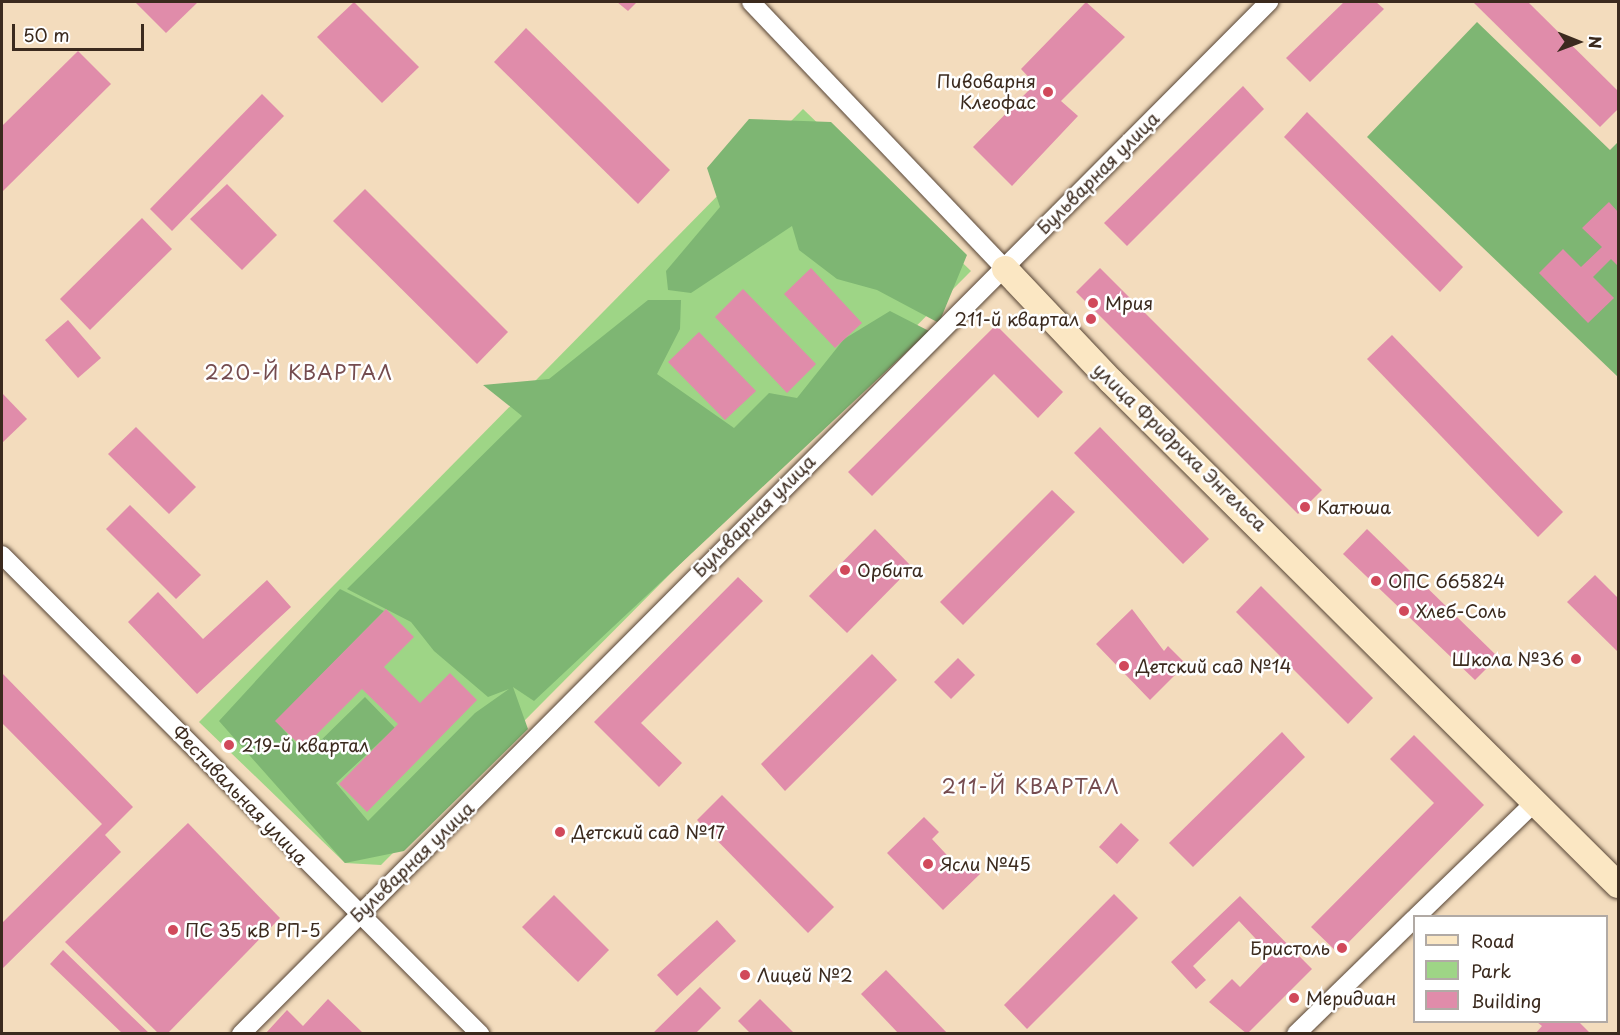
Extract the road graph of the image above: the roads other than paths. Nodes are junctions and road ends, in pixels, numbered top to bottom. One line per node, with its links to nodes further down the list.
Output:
1 (751, 2): 3 (street, улица Фридриха Энгельса)
2 (1269, 2): 3 (street, Бульварная улица)
3 (1005, 269): 5 (street, улица Фридриха Энгельса); 7 (street, Бульварная улица)
4 (2, 555): 7 (street, Фестивальная улица)
5 (1534, 803): 6 (street, улица Фридриха Энгельса); 8 (street)
6 (1618, 885)
7 (357, 915): 10 (street, Бульварная улица); 11 (street, Фестивальная улица)
8 (1419, 915)
9 (1413, 921): 12 (street)
10 (241, 1034)
11 (480, 1034)
12 (1296, 1034)

